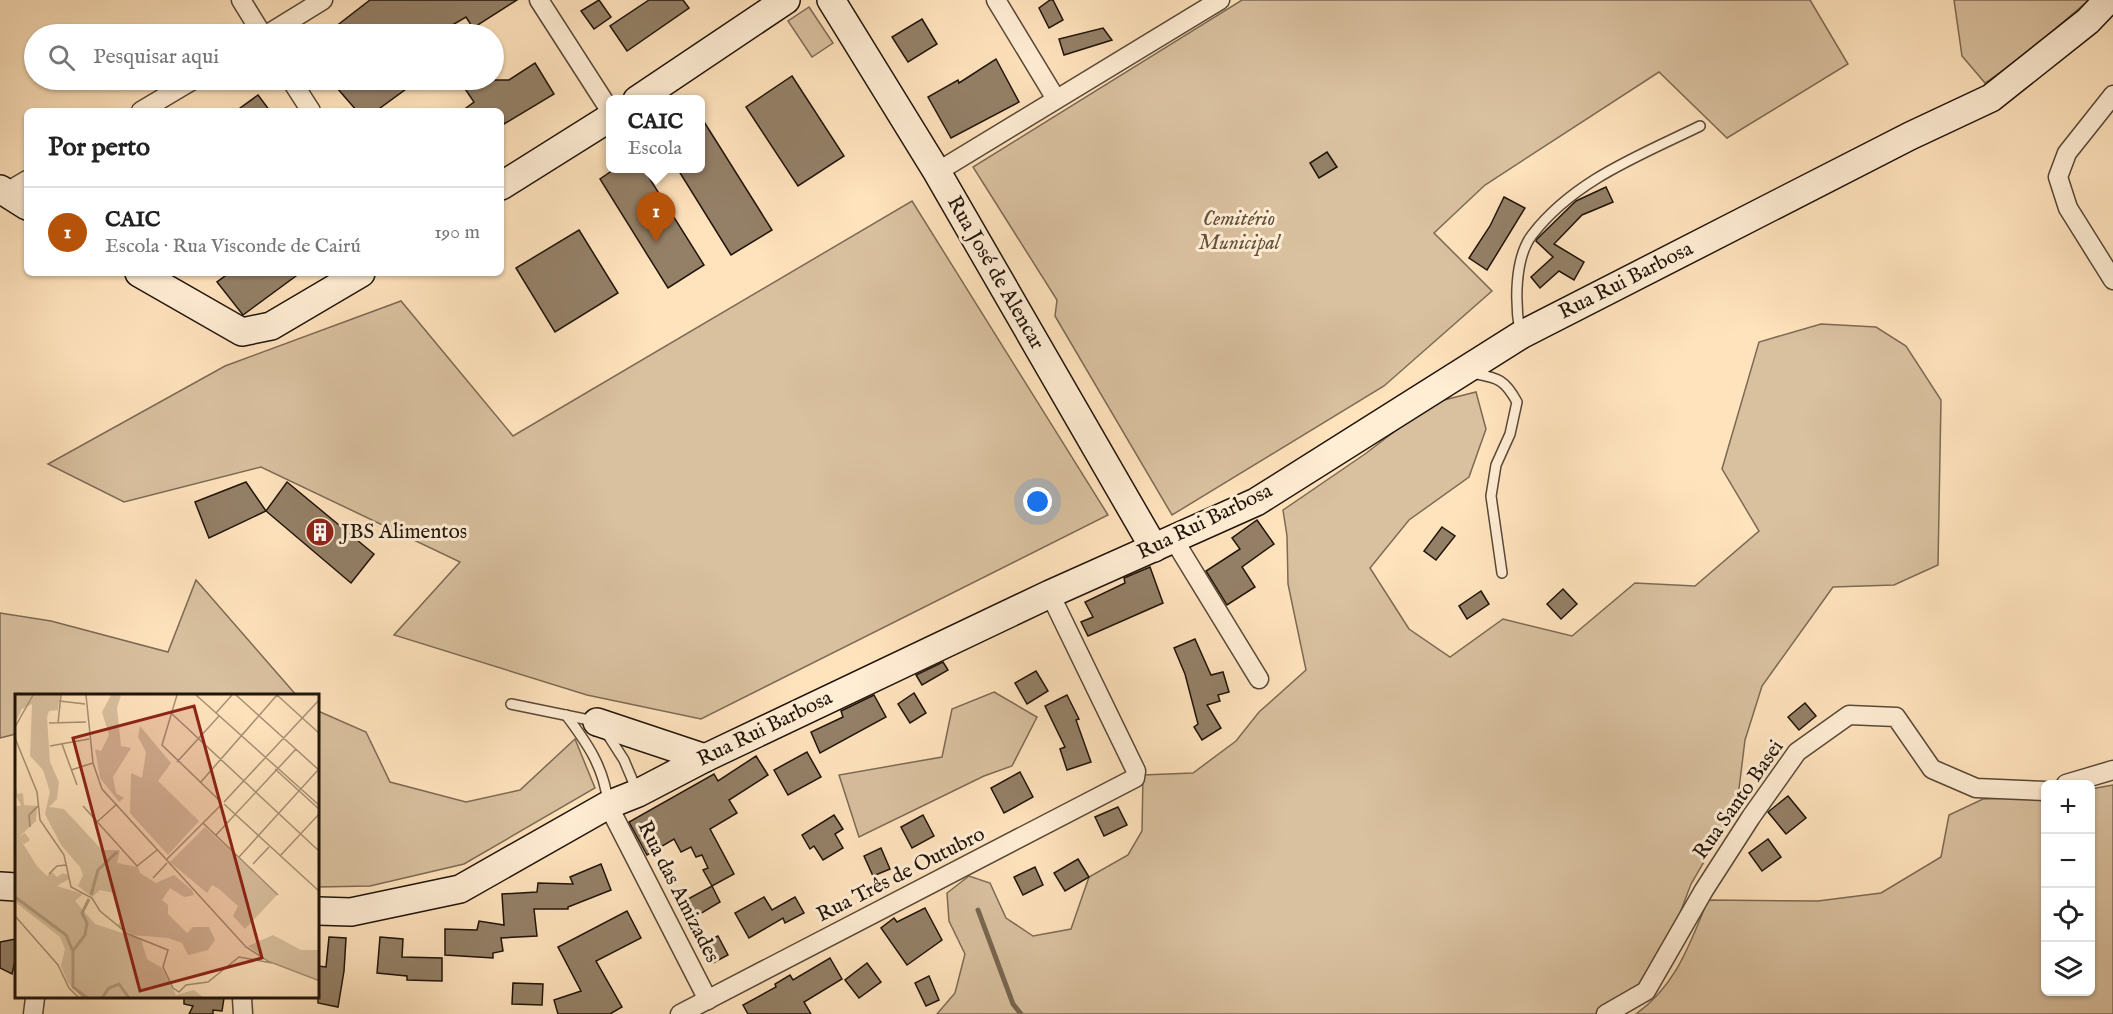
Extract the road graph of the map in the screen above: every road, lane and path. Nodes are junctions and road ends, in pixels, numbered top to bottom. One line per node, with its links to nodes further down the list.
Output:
1 (241, 0): 9 (street)
2 (323, 0): 10 (street)
3 (539, 0): 16 (street)
4 (786, 0): 13 (main road)
5 (831, 0): 21 (main road, Rua José de Alencar)
6 (996, 0): 15 (street)
7 (1220, 0): 15 (street)
8 (2108, 0): 26 (main road, Rua Rui Barbosa)
9 (256, 24)
10 (284, 24)
11 (176, 90): 17 (street)
12 (297, 90): 18 (street)
13 (643, 95)
14 (2113, 95): 25 (street)
15 (1056, 99): 21 (street)
16 (606, 104)
17 (146, 108)
18 (309, 108)
19 (606, 120): 22 (main road)
20 (1700, 126): 26 (lane)
21 (937, 172): 28 (main road, Rua José de Alencar)
22 (504, 184)
23 (144, 276): 24 (main road)
24 (356, 276)
25 (2113, 280)
26 (1521, 335): 27 (main road, Rua Rui Barbosa)
27 (1462, 370): 28 (main road, Rua Rui Barbosa); 29 (lane)
28 (1164, 544): 30 (main road, Rua Rui Barbosa); 31 (street, Rua José de Alencar)
29 (1502, 573)
30 (1050, 594): 35 (main road, Rua Rui Barbosa); 46 (street, Rua Três de Outubro)
31 (1259, 680)
32 (511, 704): 33 (lane)
33 (566, 715): 34 (lane); 40 (lane)
34 (597, 722): 35 (main road); 39 (lane)
35 (705, 758): 39 (main road, Rua Rui Barbosa)
36 (2113, 770): 37 (street)
37 (2079, 780)
38 (2041, 791): 50 (street, Rua Santo Basei)
39 (638, 794): 40 (main road, Rua Rui Barbosa)
40 (608, 806): 43 (main road, Rua Rui Barbosa); 46 (street, Rua das Amizades)
41 (0, 885): 42 (main road)
42 (15, 887)
43 (320, 911)
44 (35, 999): 47 (street)
45 (242, 999): 48 (street)
46 (708, 1000): 49 (street, Rua Três de Outubro)
47 (33, 1014)
48 (243, 1014)
49 (680, 1014)
50 (1606, 1014)

